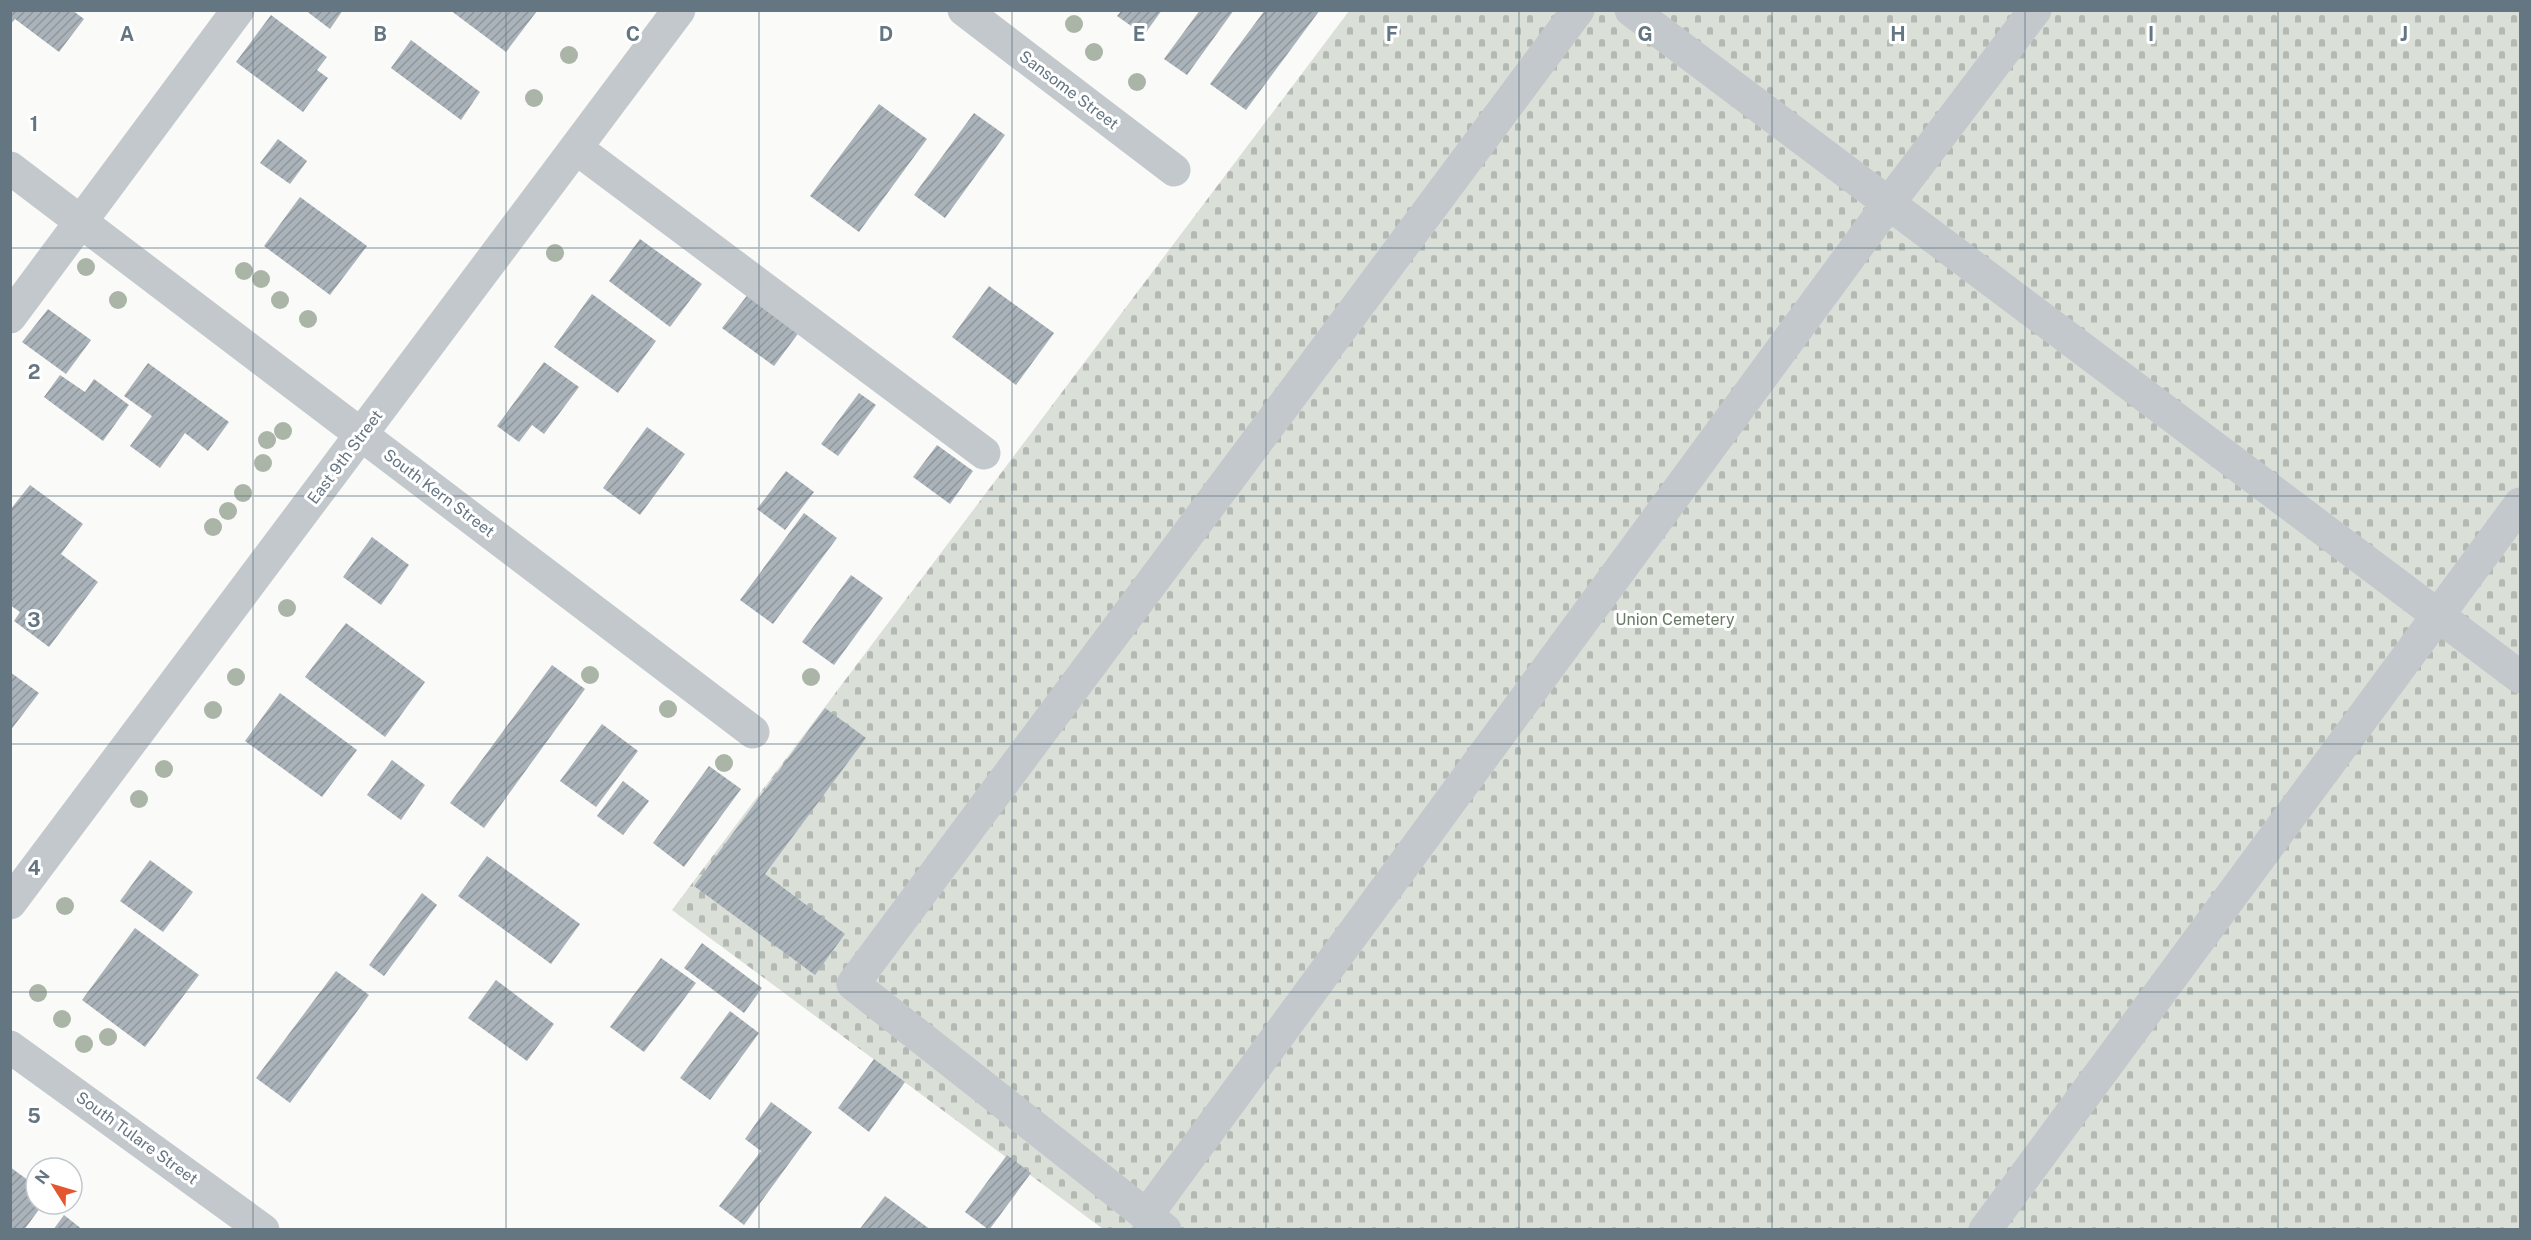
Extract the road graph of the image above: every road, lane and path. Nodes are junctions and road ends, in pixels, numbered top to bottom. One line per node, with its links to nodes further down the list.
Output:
1 (238, 10): 11 (street)
2 (679, 10): 7 (street, East 9th Street)
3 (964, 10): 9 (street, Sansome Street)
4 (1578, 10): 21 (street)
5 (1631, 10): 10 (street)
6 (2035, 10): 10 (street)
7 (576, 148): 13 (street, East 9th Street); 14 (street)
8 (10, 168): 11 (street, South Kern Street)
9 (1174, 170)
10 (1889, 203): 16 (street); 21 (street)
11 (81, 222): 12 (street); 13 (street, South Kern Street)
12 (10, 317)
13 (361, 434): 18 (street, South Kern Street); 19 (street, East 9th Street)
14 (984, 453)
15 (2520, 504): 16 (street)
16 (2437, 616): 17 (street); 23 (street)
17 (2520, 677)
18 (753, 732)
19 (10, 903)
20 (10, 1047): 22 (street, South Tulare Street)
21 (1156, 1223)
22 (263, 1230)
23 (1985, 1230)

